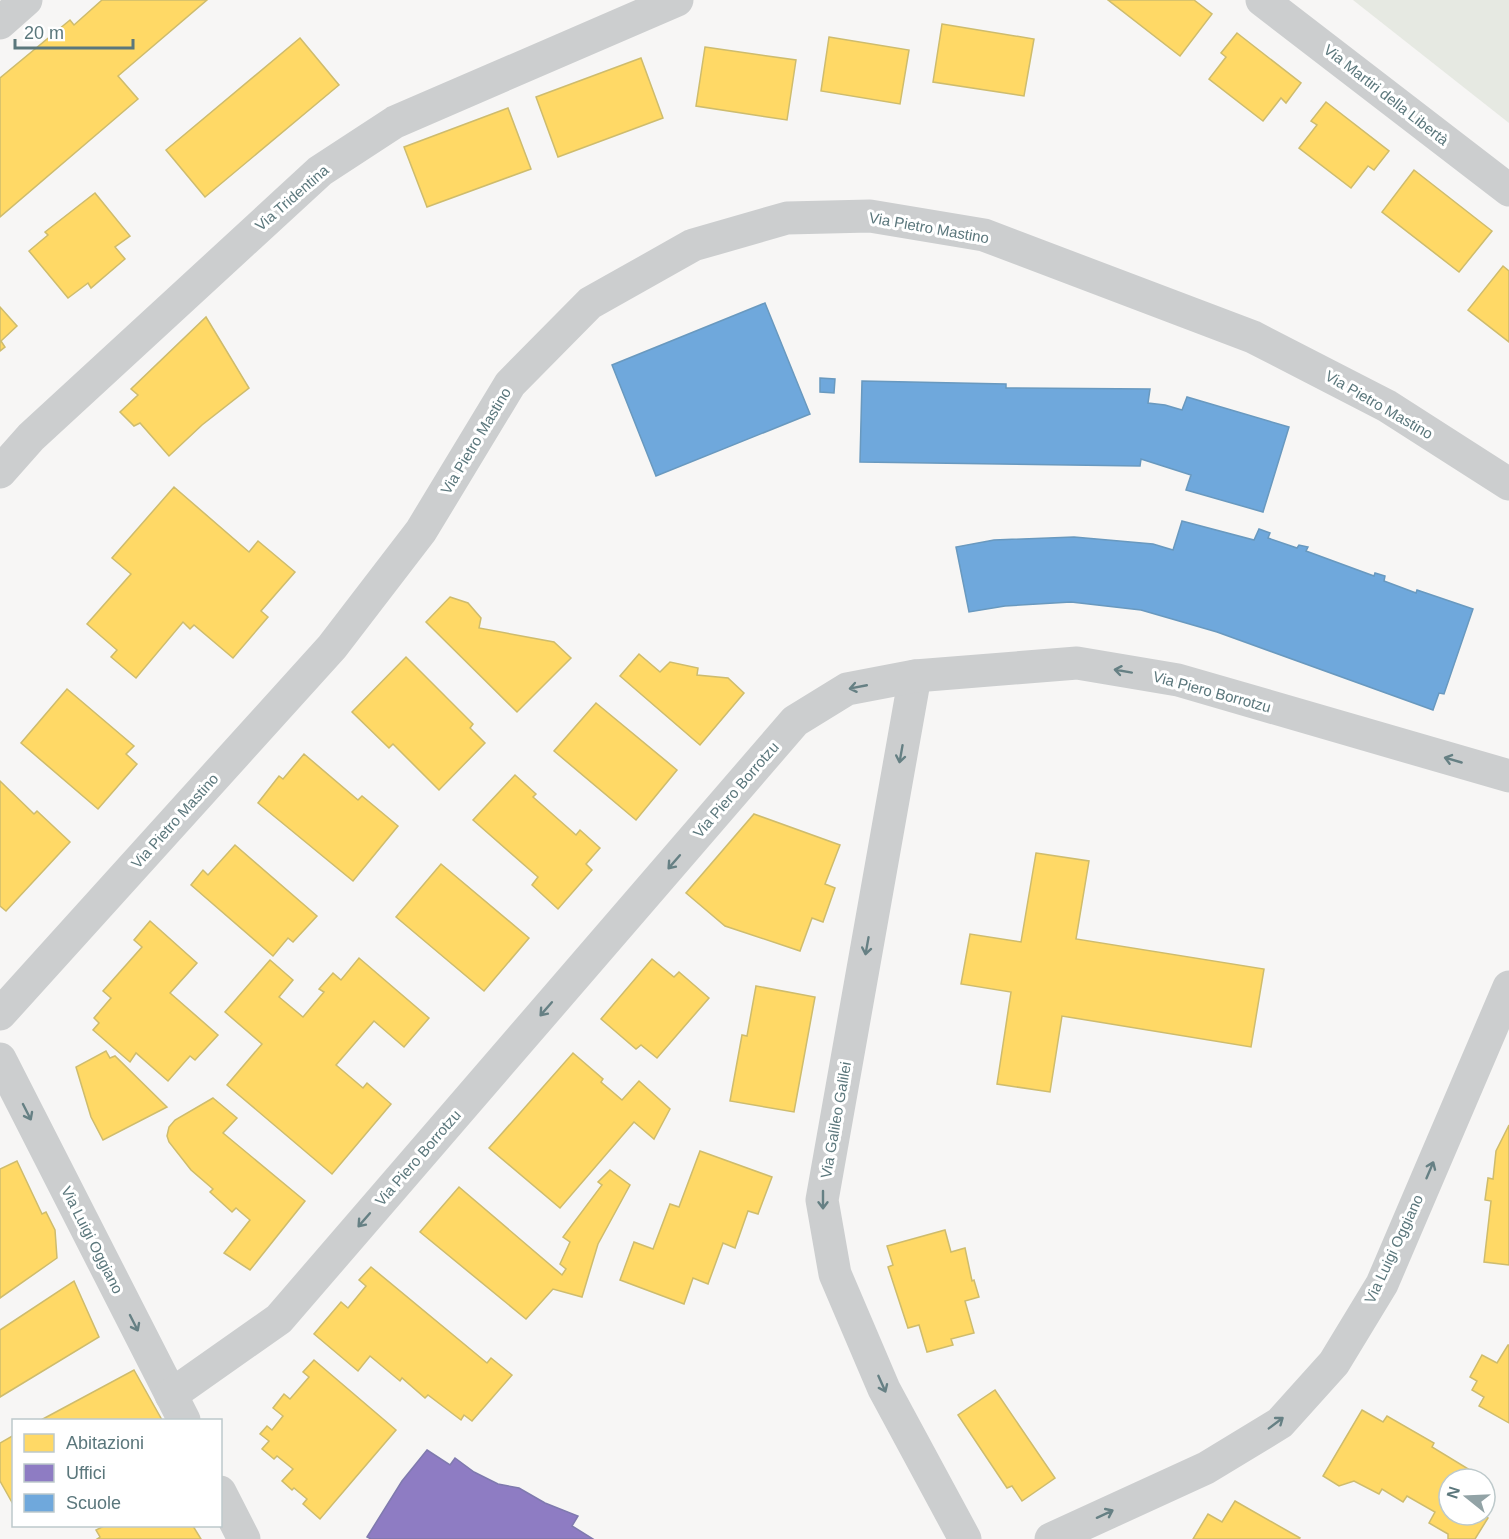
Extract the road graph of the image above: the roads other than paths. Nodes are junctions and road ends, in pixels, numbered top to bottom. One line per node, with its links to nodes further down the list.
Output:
1 (26, 0): 4 (street)
2 (677, 0): 6 (street, Via Tridentina)
3 (1262, 0): 5 (street, Via Martiri della Libertà)
4 (0, 23)
5 (1509, 189)
6 (0, 472)
7 (1509, 484): 11 (street, Via Pietro Mastino)
8 (915, 676): 9 (street, Via Piero Borrotzu, one-way to 8); 13 (street, Via Piero Borrotzu, one-way to 13); 16 (street, Via Galileo Galilei, one-way to 16)
9 (1509, 776)
10 (1509, 987): 17 (street, Via Luigi Oggiano, one-way to 10)
11 (0, 1014)
12 (0, 1059): 13 (street, Via Luigi Oggiano, one-way to 13)
13 (178, 1408)
14 (222, 1496): 15 (street)
15 (244, 1539)
16 (965, 1539)
17 (1051, 1539)

